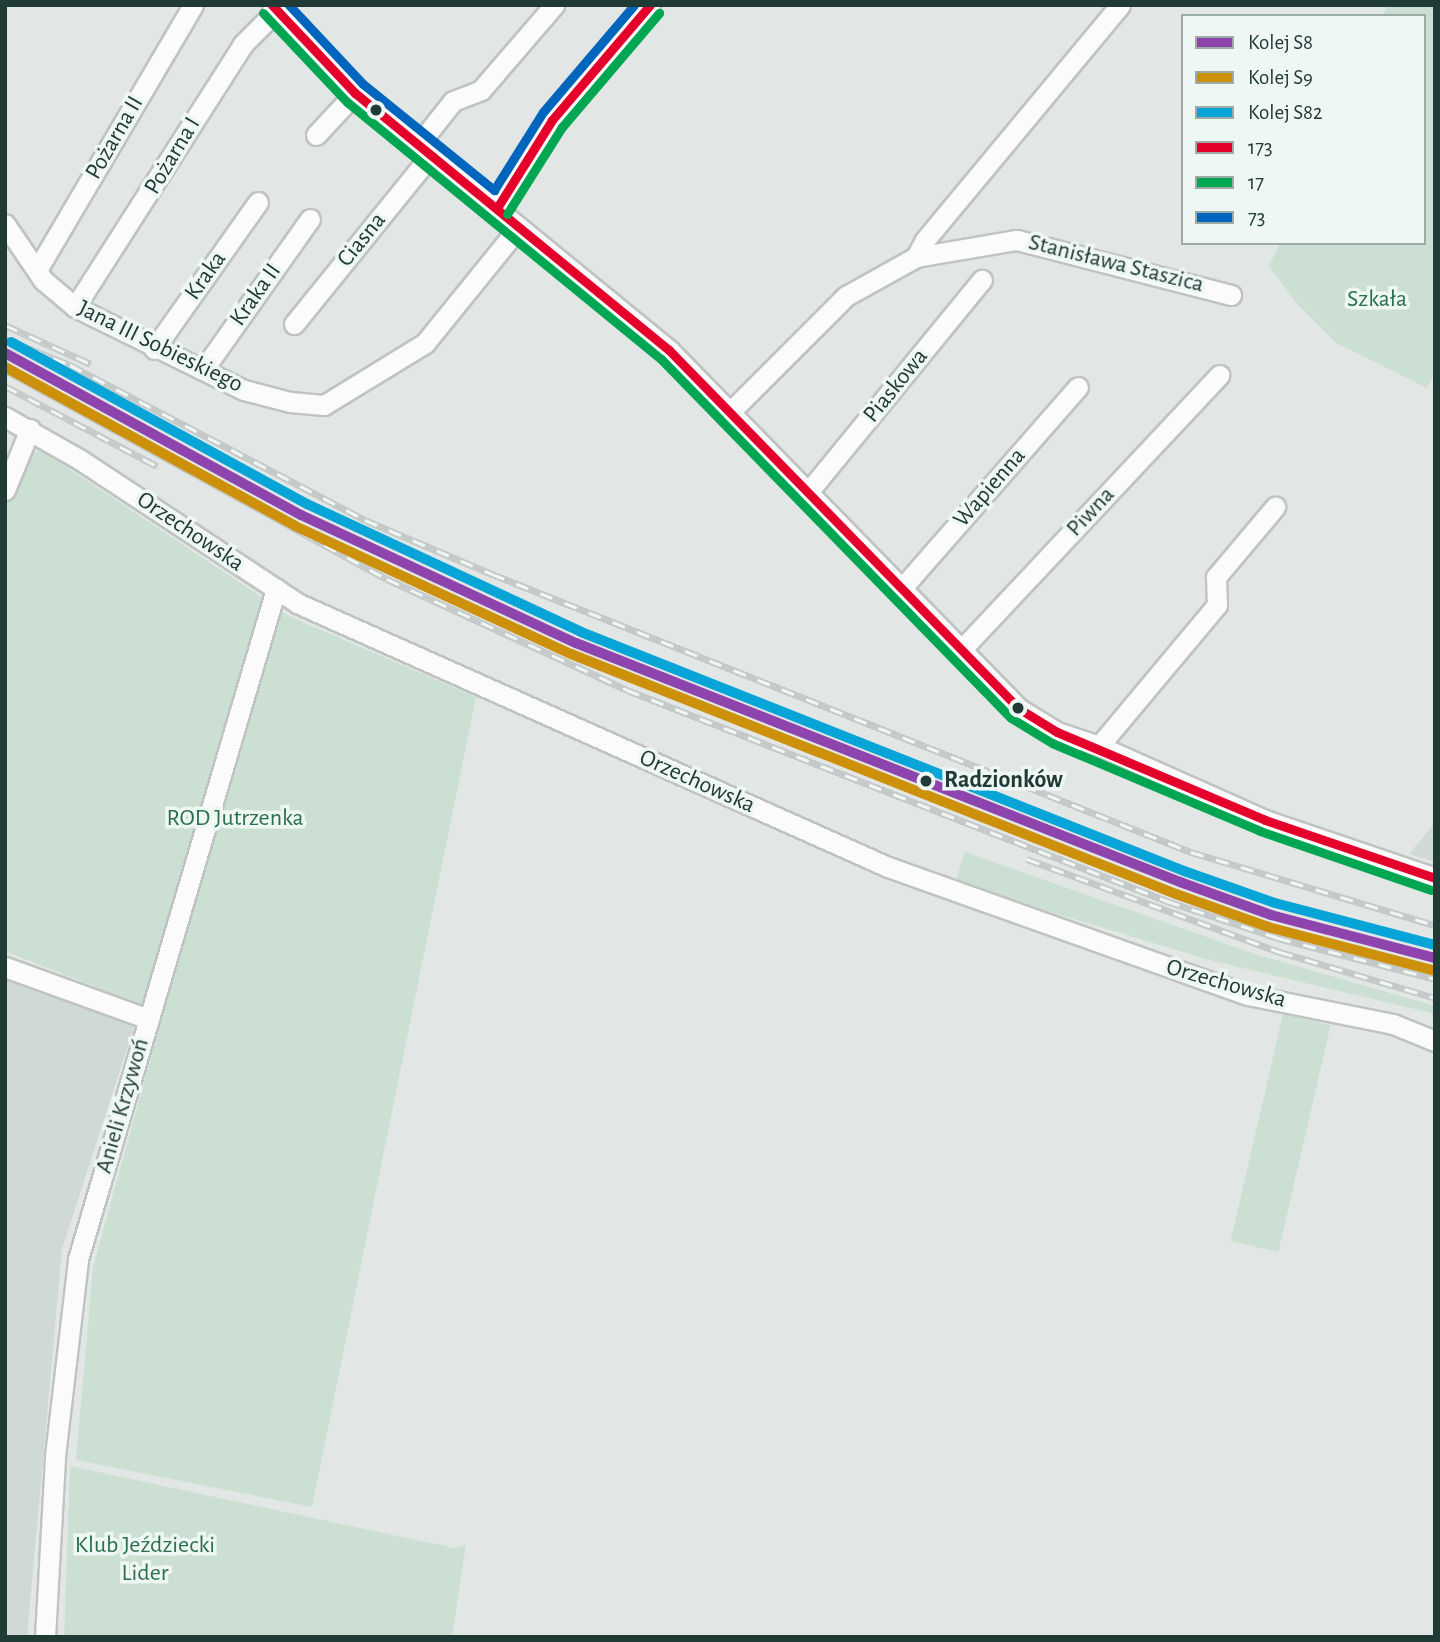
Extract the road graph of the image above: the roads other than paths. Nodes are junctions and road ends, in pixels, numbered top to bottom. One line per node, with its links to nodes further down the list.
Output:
1 (193, 5): 15 (street, Pożarna II)
2 (554, 5): 8 (street, Ciasna)
3 (650, 5): 10 (street)
4 (1120, 5): 14 (street, Stanisława Staszica)
5 (274, 8): 6 (street); 18 (street, Pożarna I)
6 (355, 93): 7 (street); 8 (street)
7 (316, 135)
8 (424, 151): 10 (street); 19 (street, Ciasna)
9 (258, 202): 20 (street, Kraka)
10 (497, 208): 13 (street)
11 (310, 219): 21 (street, Kraka II)
12 (5, 224): 15 (street, Jana III Sobieskiego)
13 (518, 228): 21 (street, Jana III Sobieskiego); 24 (street)
14 (916, 257): 17 (street, Stanisława Staszica); 24 (street, Stanisława Staszica)
15 (37, 270): 18 (street, Jana III Sobieskiego)
16 (982, 280): 28 (street, Piaskowa)
17 (1231, 295)
18 (75, 307): 20 (street, Jana III Sobieskiego)
19 (294, 324)
20 (154, 349): 21 (street, Jana III Sobieskiego)
21 (203, 370)
22 (1219, 375): 32 (street, Piwna)
23 (1078, 387): 30 (street, Wapienna)
24 (731, 411): 28 (street)
25 (5, 417): 26 (street, Orzechowska)
26 (30, 429): 27 (street); 31 (street, Orzechowska)
27 (5, 490)
28 (809, 491): 30 (street)
29 (1275, 507): 33 (street)
30 (902, 588): 32 (street)
31 (276, 589): 36 (street, Anieli Krzywoń); 37 (street, Orzechowska)
32 (962, 649): 33 (street)
33 (1099, 746): 34 (street)
34 (1435, 878)
35 (5, 967): 36 (street)
36 (149, 1019): 38 (street, Anieli Krzywoń)
37 (1435, 1041)
38 (46, 1637)

